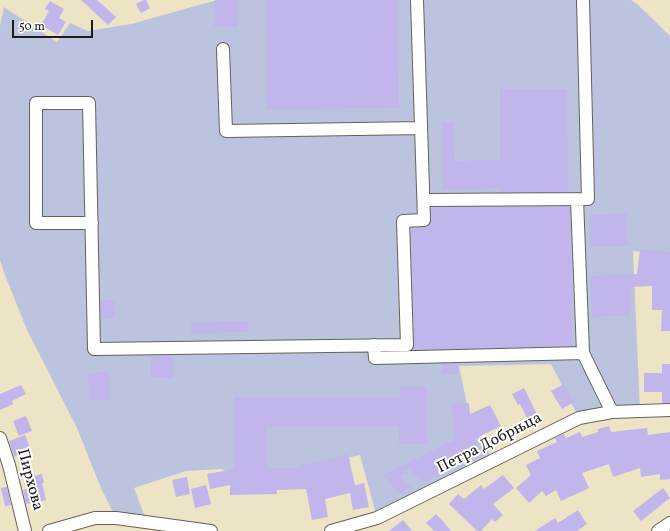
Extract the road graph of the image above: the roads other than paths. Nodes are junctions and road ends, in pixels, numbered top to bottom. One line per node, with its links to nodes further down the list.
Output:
1 (417, 0): 4 (street)
2 (583, 0): 5 (street)
3 (223, 49): 4 (street)
4 (421, 128): 6 (street)
5 (577, 199): 6 (street); 9 (street)
6 (424, 200): 8 (street)
7 (92, 223): 7 (street); 8 (street)
8 (374, 345): 9 (street)
9 (583, 354): 11 (street)
10 (670, 410): 11 (street, Петра Добрњца)
11 (612, 412): 18 (street, Петра Добрњца)
12 (0, 438): 14 (street, Пирхова)
13 (670, 523): 19 (street)
14 (25, 531)
15 (49, 531): 16 (street)
16 (208, 531): 17 (street)
17 (211, 531)
18 (331, 531)
19 (658, 531)

